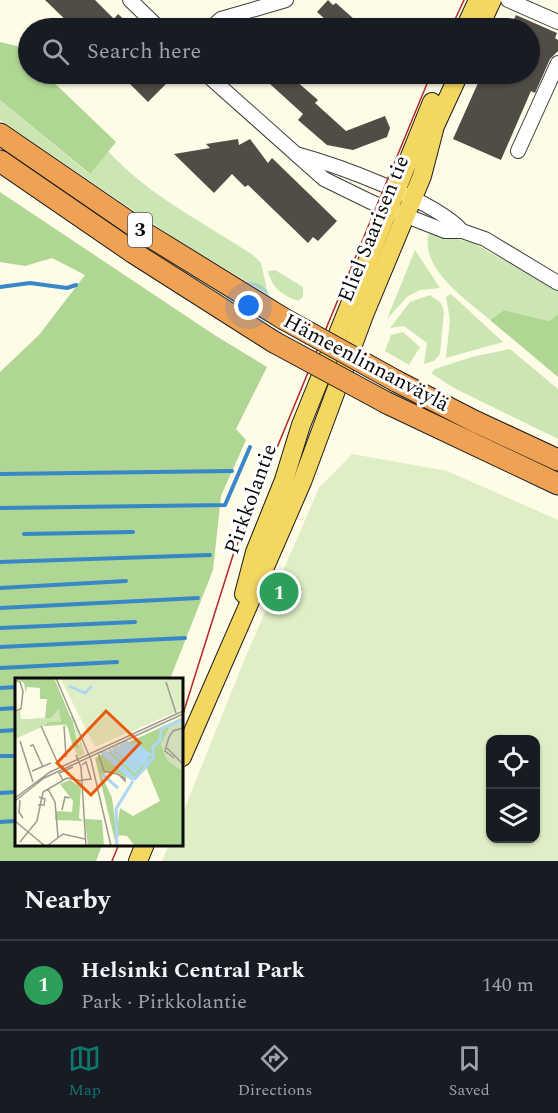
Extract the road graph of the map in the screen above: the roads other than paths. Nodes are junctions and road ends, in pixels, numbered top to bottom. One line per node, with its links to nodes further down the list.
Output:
1 (130, 0): 6 (street)
2 (286, 0): 7 (street)
3 (478, 0): 8 (main road)
4 (492, 0): 9 (main road)
5 (508, 0): 10 (street)
6 (149, 18)
7 (224, 18)
8 (470, 18)
9 (484, 18)
10 (558, 22)
11 (558, 63): 16 (street)
12 (217, 84): 17 (street)
13 (441, 84): 19 (main road, Eliel Saarisen tie)
14 (454, 84): 20 (main road, Eliel Saarisen tie)
15 (0, 134): 23 (highway, Hämeenlinnanväylä / 3, bridge)
16 (518, 151)
17 (294, 153): 19 (street); 20 (street)
18 (0, 161): 24 (highway, Hämeenlinnanväylä / 3, bridge)
19 (396, 191): 20 (main road, Eliel Saarisen tie)
20 (403, 208): 21 (street); 22 (main road, Eliel Saarisen tie)
21 (558, 283)
22 (322, 398): 25 (main road, Pirkkolantie)
23 (558, 460)
24 (558, 484)
25 (183, 755)
26 (144, 846): 27 (main road)
27 (138, 861)

